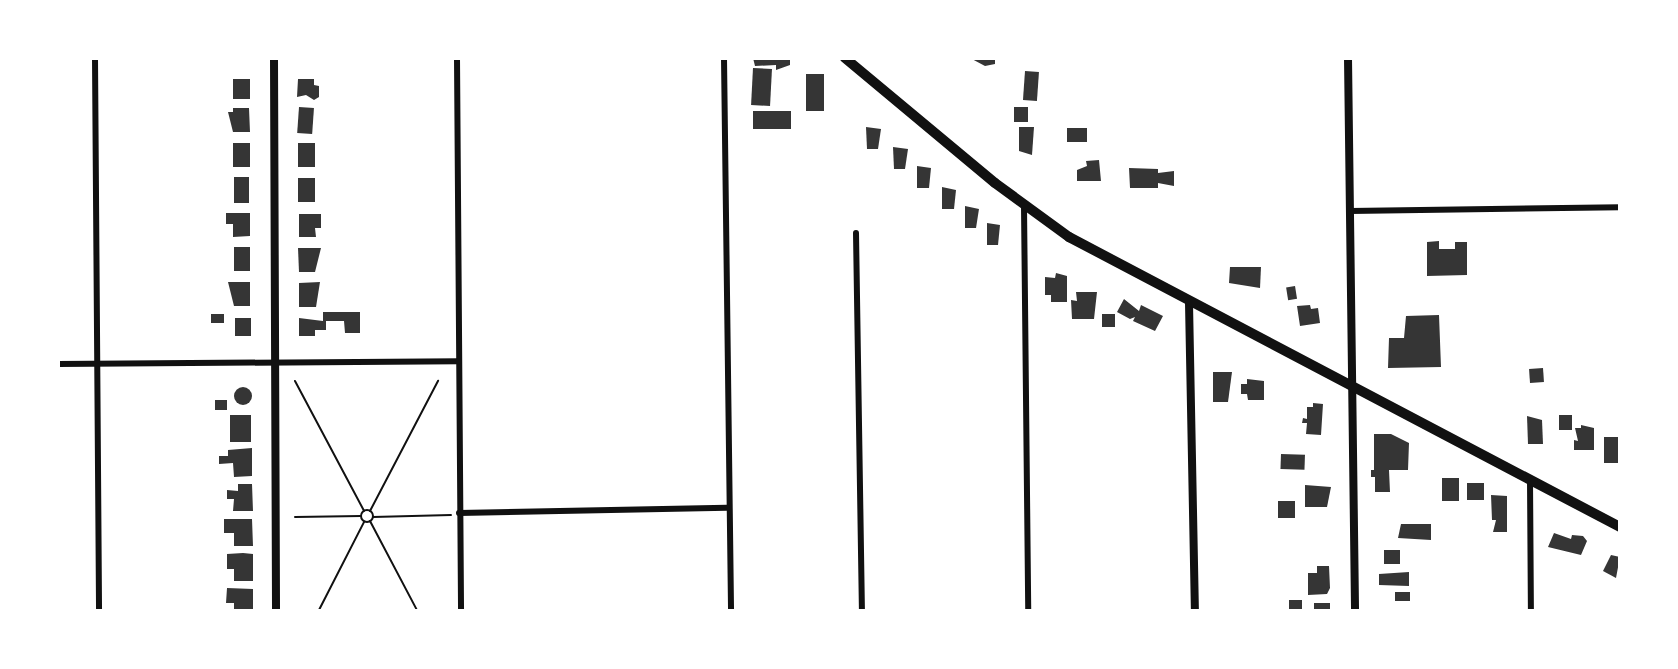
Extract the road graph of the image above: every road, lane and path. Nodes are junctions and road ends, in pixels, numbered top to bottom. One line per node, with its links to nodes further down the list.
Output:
1 (95, 58): 15 (street)
2 (274, 58): 13 (street)
3 (458, 58): 12 (street)
4 (724, 58): 20 (street)
5 (845, 58): 7 (main road)
6 (1348, 58): 9 (street)
7 (1024, 206): 11 (main road); 38 (street)
8 (1620, 207): 9 (street)
9 (1350, 211): 18 (street)
10 (856, 232): 37 (street)
11 (1189, 303): 18 (main road); 39 (street)
12 (459, 361): 13 (street); 23 (street)
13 (275, 362): 15 (street); 32 (street)
14 (58, 364): 15 (street)
15 (96, 364): 31 (street)
16 (295, 381): 21 (path)
17 (438, 381): 22 (path)
18 (1353, 388): 19 (main road); 40 (street)
19 (1530, 480): 30 (main road); 41 (street)
20 (727, 508): 23 (street); 36 (street)
21 (364, 511): 22 (path); 25 (path)
22 (370, 511): 27 (path)
23 (459, 513): 35 (street)
24 (451, 515): 27 (path)
25 (361, 516): 26 (path); 28 (path)
26 (295, 517)
27 (373, 517): 29 (path)
28 (364, 522): 29 (path); 33 (path)
29 (370, 522): 34 (path)
30 (1620, 527)
31 (99, 610)
32 (276, 610)
33 (319, 610)
34 (417, 610)
35 (460, 610)
36 (731, 610)
37 (862, 610)
38 (1028, 610)
39 (1195, 610)
40 (1355, 610)
41 (1531, 610)

